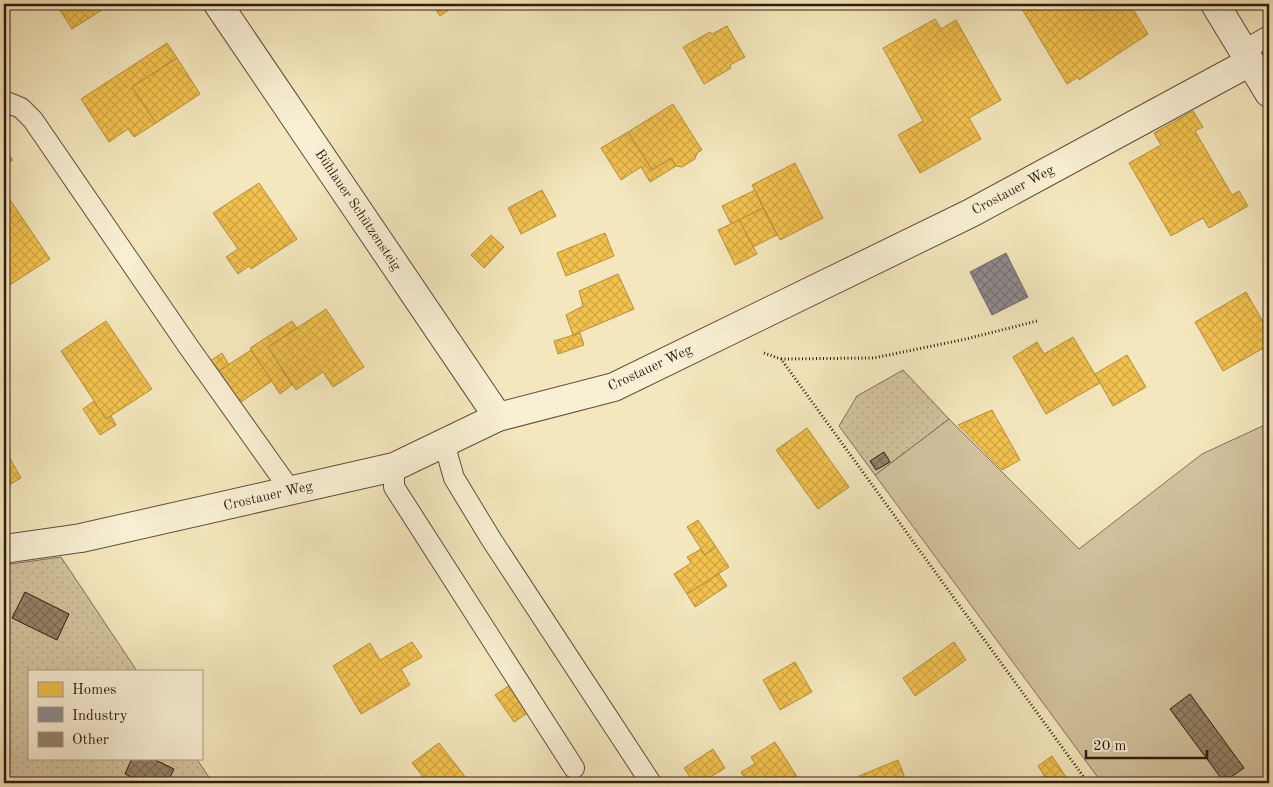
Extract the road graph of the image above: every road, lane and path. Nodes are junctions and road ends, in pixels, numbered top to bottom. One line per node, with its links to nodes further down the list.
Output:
1 (218, 4): 10 (street, Bühlauer Schützensteig)
2 (1216, 4): 4 (street)
3 (1269, 36): 4 (lane)
4 (1247, 56): 5 (street); 8 (street, Crostauer Weg)
5 (1269, 93)
6 (4, 101): 13 (lane)
7 (1037, 321): 9 (path)
8 (718, 336): 9 (path); 10 (street, Crostauer Weg)
9 (781, 359): 17 (path)
10 (498, 417): 11 (street, Crostauer Weg)
11 (444, 443): 12 (street, Crostauer Weg); 16 (lane)
12 (394, 467): 13 (street, Crostauer Weg); 15 (lane)
13 (291, 491): 14 (street, Crostauer Weg)
14 (4, 548)
15 (574, 768)
16 (652, 783)
17 (1088, 783)

